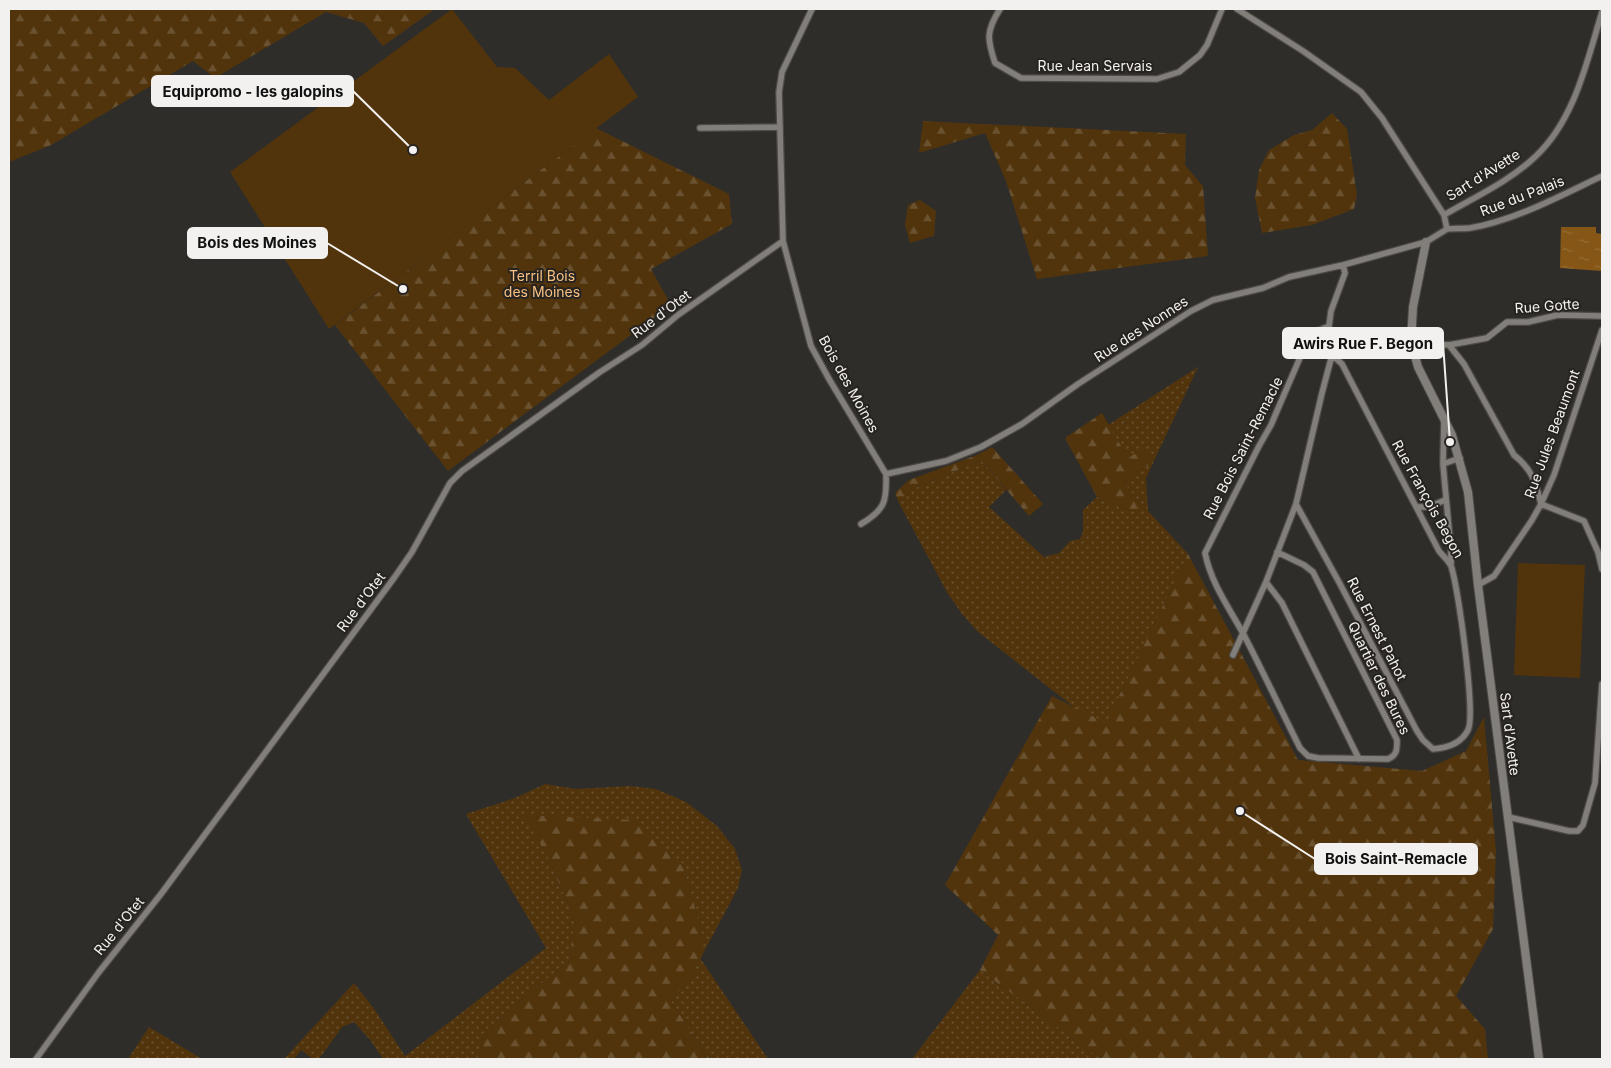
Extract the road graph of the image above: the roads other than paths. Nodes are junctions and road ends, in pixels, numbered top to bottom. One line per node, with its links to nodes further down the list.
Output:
1 (812, 9): 6 (street, Bois des Moines)
2 (1000, 9): 3 (street, Rue Jean Servais)
3 (1222, 9)
4 (1237, 9): 9 (street)
5 (1602, 12): 9 (street, Sart d'Avette)
6 (780, 127): 7 (street); 11 (street, Bois des Moines)
7 (700, 128)
8 (1602, 176): 10 (street, Rue du Palais)
9 (1444, 215): 10 (street, Sart d'Avette)
10 (1447, 229): 12 (street)
11 (783, 241): 23 (street, Bois des Moines); 40 (street, Rue d'Otet)
12 (1426, 242): 13 (street, Rue des Nonnes); 17 (street, Sart d'Avette)
13 (1343, 264): 15 (street); 23 (street, Rue des Nonnes)
14 (1602, 316): 18 (street, Rue Gotte)
15 (1329, 326): 19 (street); 34 (street, Rue Bois Saint-Remacle)
16 (1602, 330): 26 (street, Rue Jules Beaumont)
17 (1411, 342): 18 (street, Rue Gotte); 20 (street, Sart d'Avette)
18 (1448, 345): 26 (street)
19 (1332, 355): 25 (street); 27 (street, Rue François Begon)
20 (1444, 416): 21 (street, Sart d'Avette); 22 (street, Sart d'Avette)
21 (1460, 458): 22 (street); 33 (street, Sart d'Avette)
22 (1443, 464): 24 (street, Sart d'Avette)
23 (886, 474): 28 (street)
24 (1446, 500): 27 (street); 30 (street, Sart d'Avette)
25 (1296, 504): 29 (street); 37 (street, Rue Ernest Pahot)
26 (1541, 504): 31 (street); 33 (street, Rue Jules Beaumont)
27 (1417, 507): 30 (street, Rue François Begon)
28 (861, 524)
29 (1277, 552): 32 (street); 38 (street, Quartier des Bures)
30 (1451, 564): 37 (street, Rue François Begon)
31 (1602, 569)
32 (1266, 582): 34 (street); 38 (street)
33 (1478, 585): 39 (street, Sart d'Avette)
34 (1243, 634): 35 (street); 38 (street)
35 (1233, 655)
36 (1602, 684): 39 (street)
37 (1447, 748)
38 (1359, 759)
39 (1508, 817): 41 (street, Sart d'Avette)
40 (36, 1059)
41 (1539, 1059)

